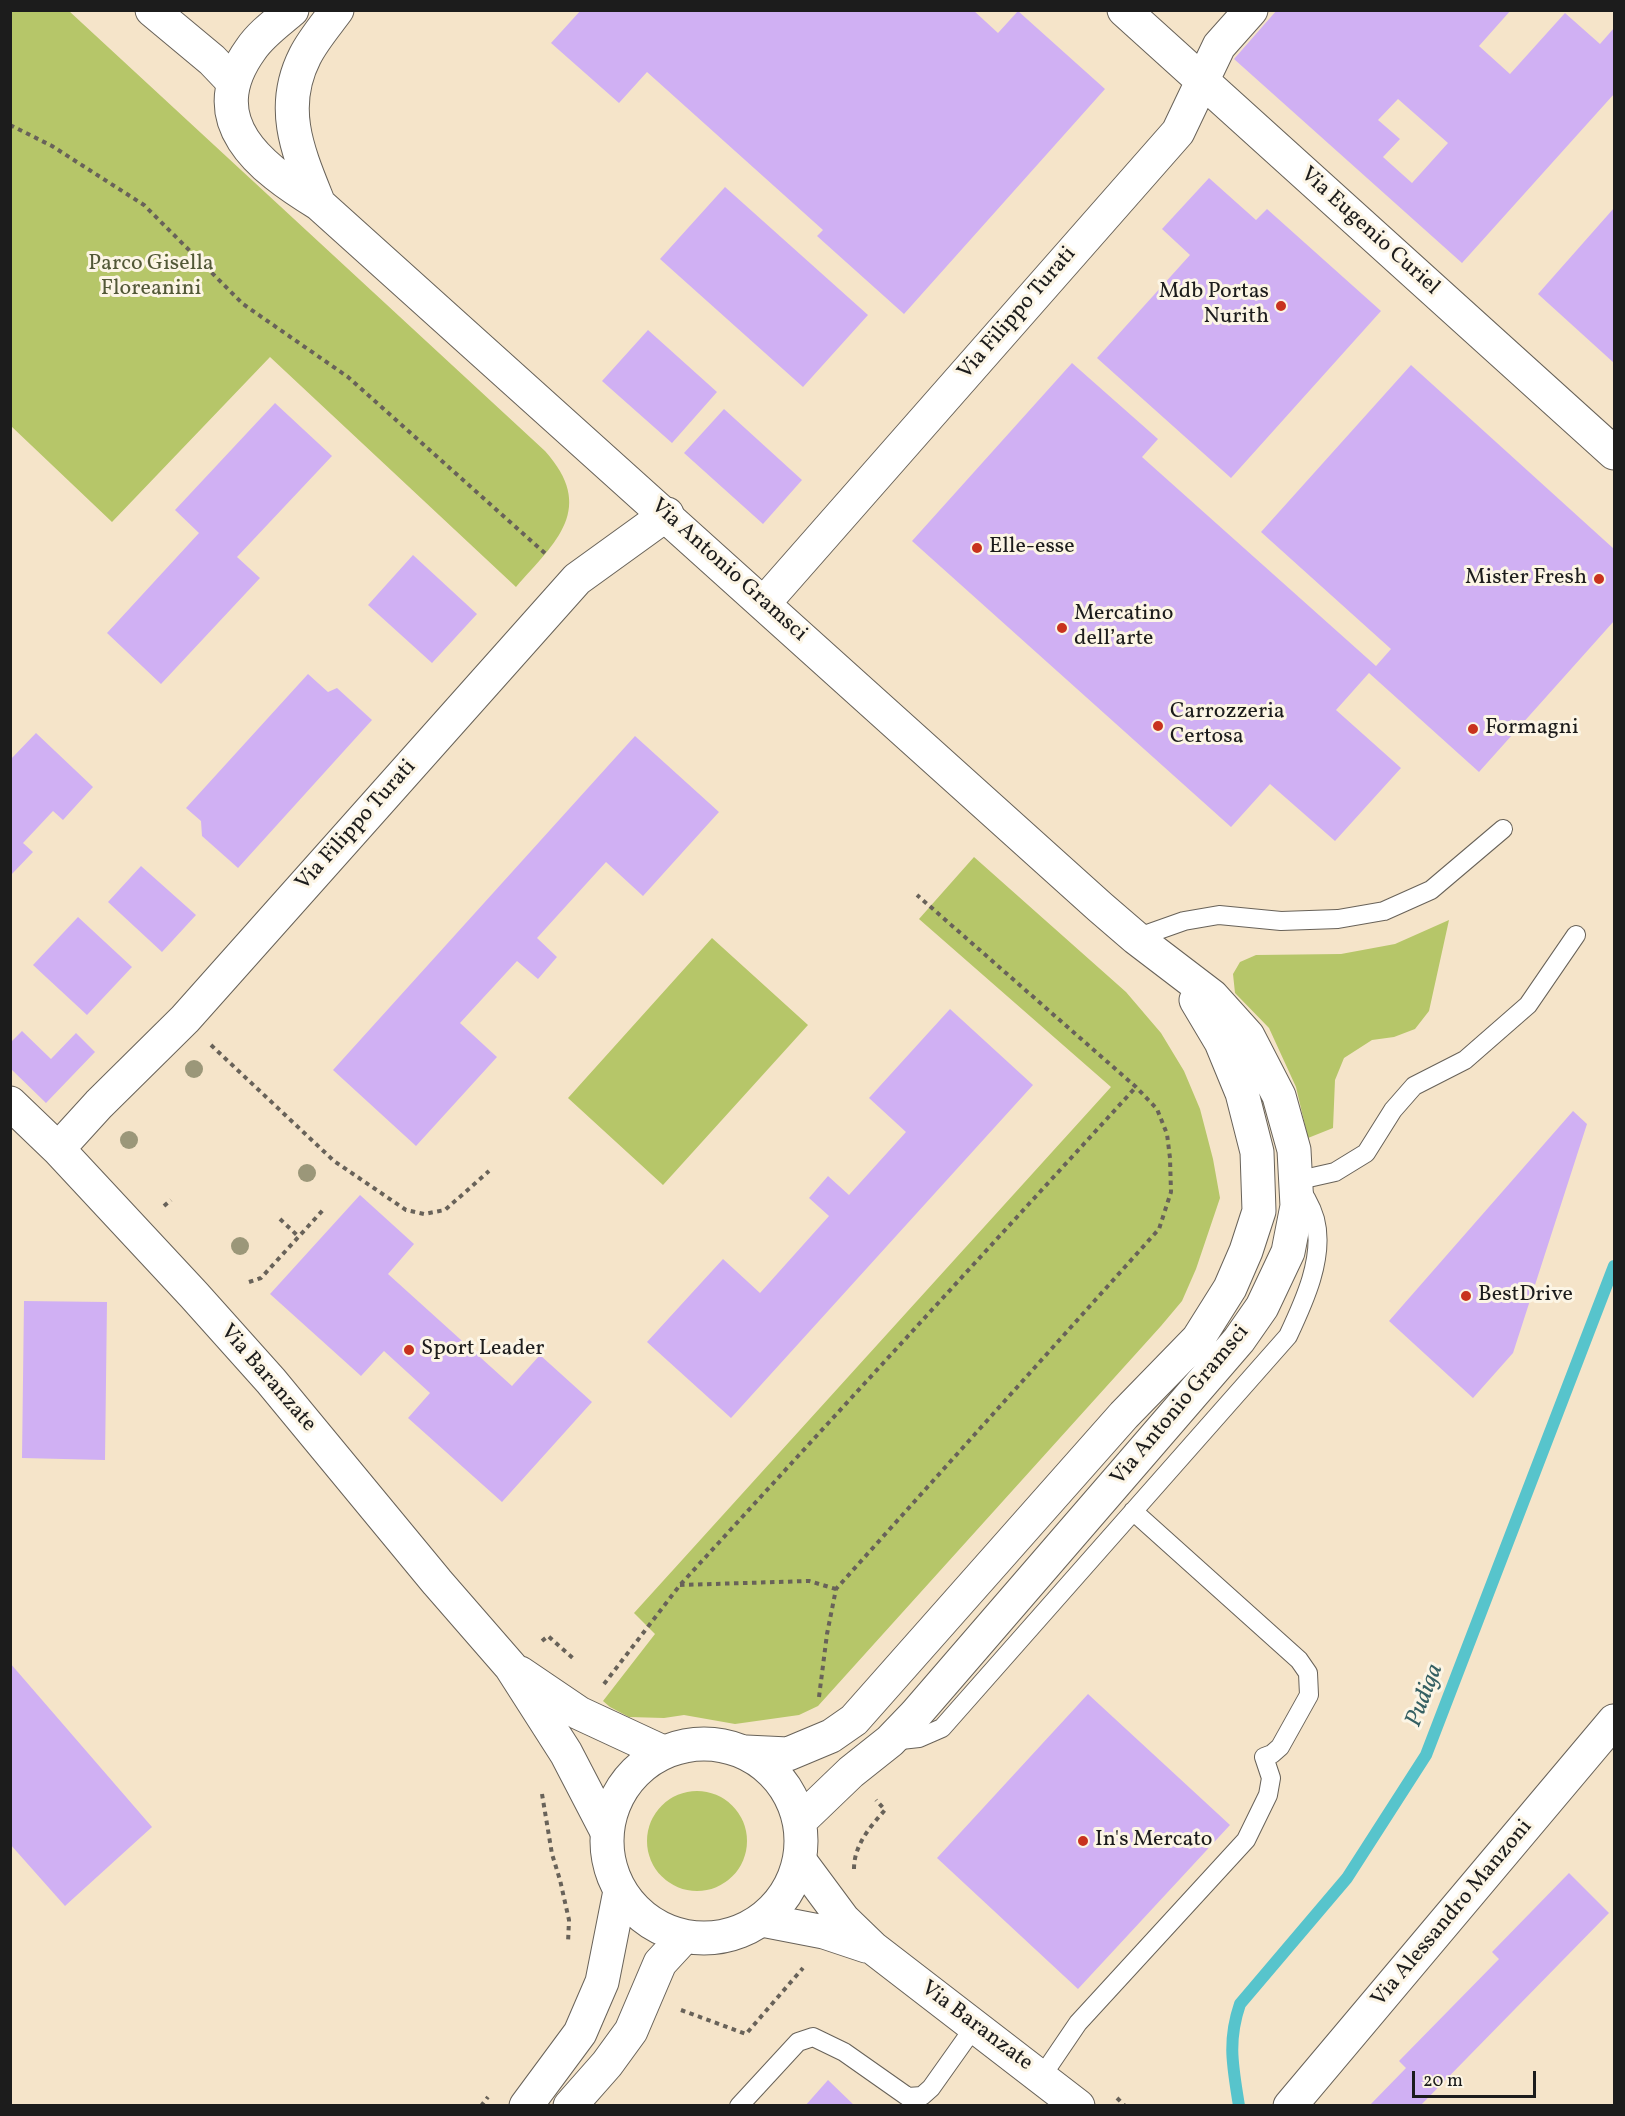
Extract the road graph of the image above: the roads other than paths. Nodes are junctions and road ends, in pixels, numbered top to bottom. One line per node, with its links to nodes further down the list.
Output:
1 (152, 10): 7 (street)
2 (291, 10): 7 (street)
3 (337, 10): 8 (street, Via Antonio Gramsci)
4 (1124, 10): 6 (street, Via Eugenio Curiel)
5 (1251, 10): 6 (street, Via Filippo Turati)
6 (1202, 81): 9 (street, Via Eugenio Curiel); 11 (street, Via Filippo Turati)
7 (233, 82): 8 (street, Via Antonio Gramsci)
8 (320, 204): 10 (street, Via Antonio Gramsci)
9 (1614, 453)
10 (667, 514): 11 (street, Via Antonio Gramsci); 16 (street, Via Filippo Turati)
11 (764, 603): 14 (street, Via Antonio Gramsci)
12 (1503, 829): 14 (lane)
13 (1576, 935): 17 (lane)
14 (1136, 938): 17 (street, Via Antonio Gramsci); 23 (street, Via Antonio Gramsci)
15 (10, 1103): 16 (street, Via Baranzate)
16 (58, 1149): 19 (street, Via Baranzate)
17 (1295, 1181): 18 (lane); 21 (street, Via Antonio Gramsci)
18 (1133, 1511): 21 (lane); 32 (lane)
19 (511, 1667): 22 (street, Via Baranzate); 25 (street, Via Baranzate)
20 (1614, 1721): 37 (street, Via Alessandro Manzoni)
21 (890, 1741): 24 (street, Via Antonio Gramsci)
22 (663, 1752): 23 (street); 25 (street)
23 (746, 1752): 24 (street)
24 (800, 1821): 26 (street)
25 (606, 1830): 27 (street)
26 (800, 1862): 28 (street); 30 (street, Via Baranzate)
27 (620, 1891): 29 (street); 33 (street)
28 (762, 1920): 29 (street); 30 (street, Via Baranzate)
29 (684, 1937): 34 (street)
30 (873, 1948): 31 (street, Via Baranzate)
31 (975, 2026): 32 (street, Via Baranzate); 35 (lane)
32 (1042, 2076): 36 (street, Via Baranzate)
33 (526, 2106)
34 (570, 2106)
35 (739, 2106)
36 (1078, 2106)
37 (1290, 2106)

